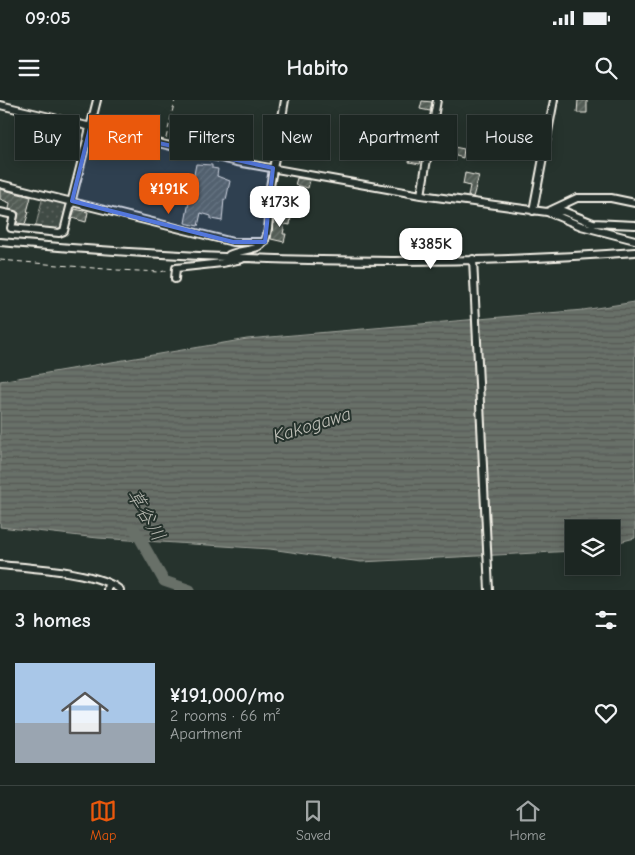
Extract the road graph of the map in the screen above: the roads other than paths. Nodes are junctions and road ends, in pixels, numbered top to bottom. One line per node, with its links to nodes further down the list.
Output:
1 (97, 100): 6 (street)
2 (285, 100): 10 (street)
3 (437, 100): 12 (street)
4 (554, 100): 15 (street)
5 (0, 105): 7 (street)
6 (93, 115)
7 (89, 128)
8 (89, 132): 13 (street)
9 (160, 144): 10 (street)
10 (273, 168): 12 (street); 21 (street)
11 (0, 184): 13 (street)
12 (421, 195): 15 (street)
13 (72, 202): 16 (street); 21 (street)
14 (635, 203): 17 (street)
15 (533, 211): 17 (street)
16 (0, 212)
17 (547, 212): 18 (street); 19 (street)
18 (635, 225)
19 (635, 240)
20 (0, 242): 23 (street)
21 (265, 242): 23 (street)
22 (635, 252): 25 (street)
23 (226, 256): 24 (street)
24 (248, 258): 25 (street); 26 (street)
25 (473, 259): 30 (street)
26 (175, 279)
27 (0, 565): 28 (street)
28 (108, 586): 29 (street)
29 (120, 590)
30 (489, 590)

